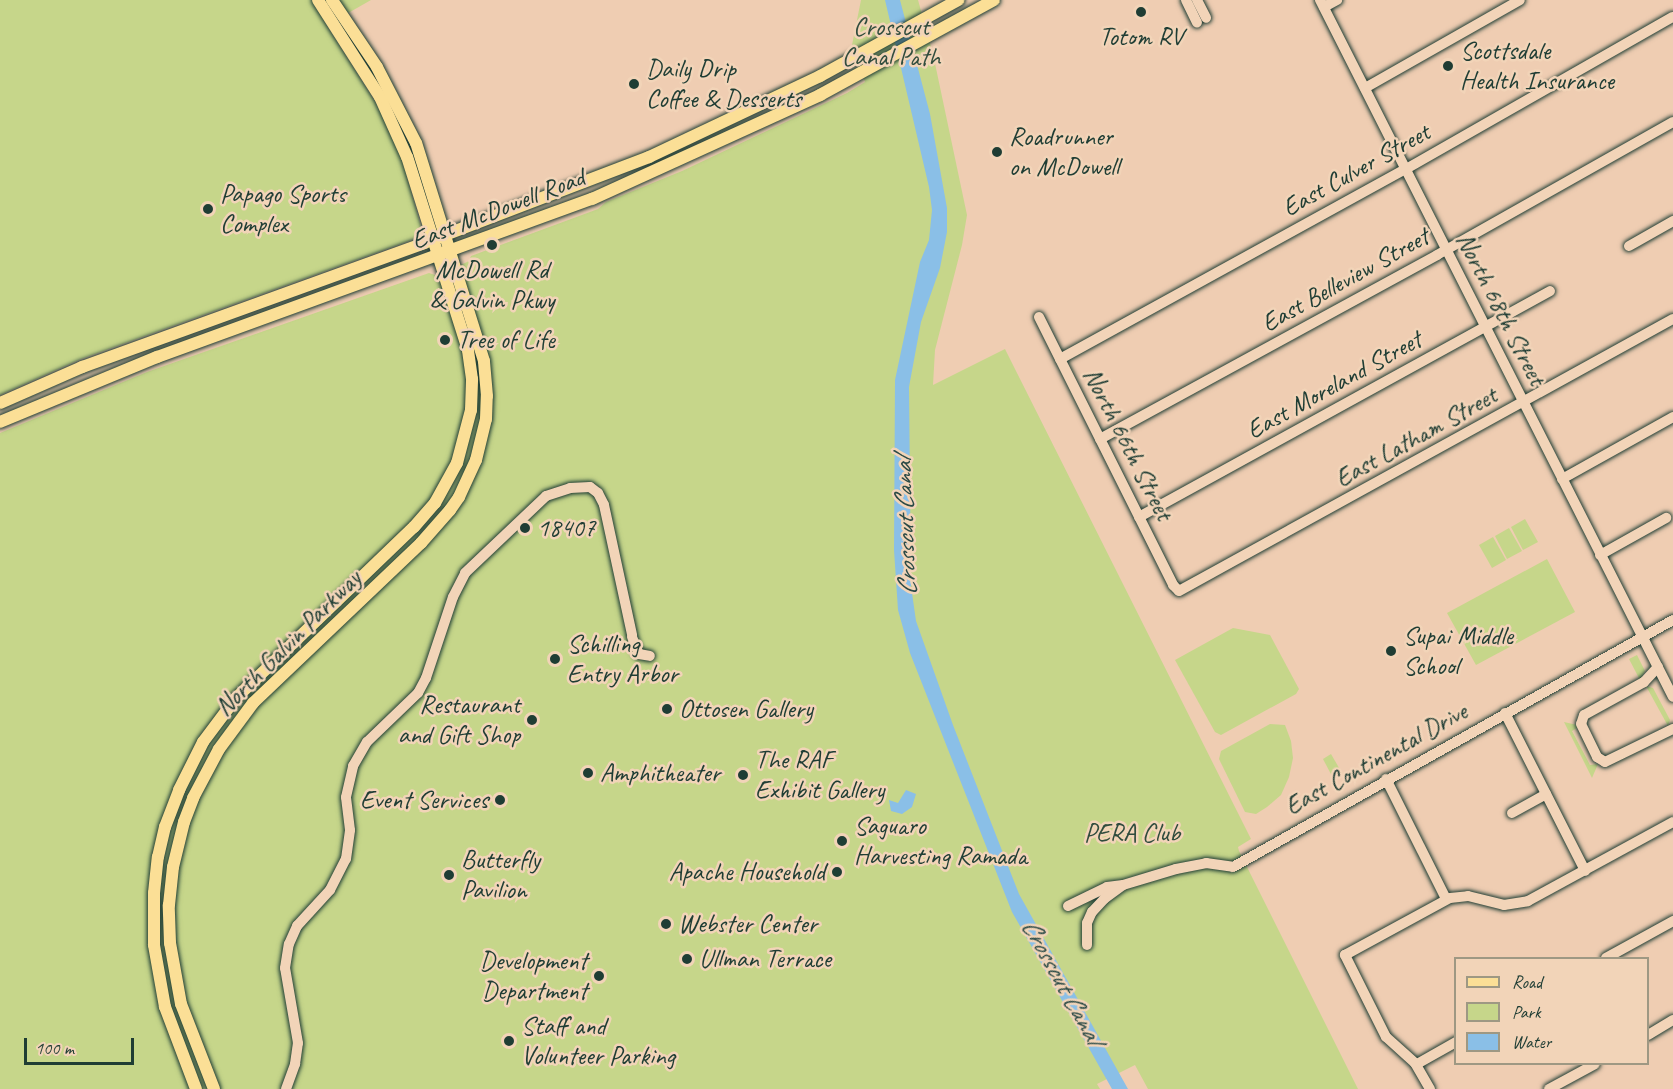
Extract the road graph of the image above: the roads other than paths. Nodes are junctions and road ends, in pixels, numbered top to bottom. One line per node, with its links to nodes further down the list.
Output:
1 (318, 0): 11 (main road)
2 (332, 0): 11 (main road)
3 (958, 0): 15 (main road, East McDowell Road)
4 (994, 0): 14 (main road, East McDowell Road)
5 (1186, 0): 6 (street)
6 (1197, 0)
7 (1337, 0): 9 (street)
8 (1520, 0): 12 (street)
9 (1322, 4): 12 (street, North 68th Street)
10 (1673, 17): 16 (street, East Culver Street)
11 (377, 80): 19 (main road, North Galvin Parkway); 20 (main road, North Galvin Parkway)
12 (1365, 88): 16 (street, North 68th Street)
13 (1673, 122): 22 (street, East Belleview Street)
14 (759, 124): 15 (main road); 17 (main road, East McDowell Road)
15 (686, 139): 17 (main road); 19 (main road, East McDowell Road)
16 (1406, 169): 22 (street, North 68th Street); 29 (street, East Culver Street)
17 (619, 187): 23 (main road, East McDowell Road)
18 (1673, 221): 21 (street)
19 (446, 234): 20 (main road, East McDowell Road); 23 (main road, North Galvin Parkway)
20 (433, 239): 24 (main road, North Galvin Parkway); 30 (main road, East McDowell Road)
21 (1629, 246)
22 (1446, 250): 28 (street, North 68th Street); 34 (street, East Belleview Street)
23 (451, 251): 24 (main road, East McDowell Road); 66 (main road, North Galvin Parkway)
24 (439, 256): 33 (main road, East McDowell Road); 65 (main road, North Galvin Parkway)
25 (1550, 291): 28 (street, East Moreland Street)
26 (1039, 317): 29 (street, North 66th Street)
27 (1673, 319): 31 (street, East Latham Street)
28 (1485, 328): 31 (street, North 68th Street); 36 (street, East Moreland Street)
29 (1060, 359): 34 (street, North 66th Street)
30 (0, 403)
31 (1523, 404): 35 (street, North 68th Street); 39 (street, East Latham Street)
32 (1673, 417): 35 (street)
33 (0, 422)
34 (1100, 440): 36 (street, North 66th Street)
35 (1562, 479): 38 (street, North 68th Street)
36 (1139, 517): 39 (street, North 66th Street)
37 (1666, 519): 38 (street)
38 (1600, 555): 41 (street, North 68th Street)
39 (1179, 591)
40 (1673, 620): 41 (street, East Continental Drive)
41 (1642, 637): 43 (street, North 68th Street); 47 (street, East Continental Drive)
42 (650, 656): 67 (street)
43 (1658, 667): 44 (street); 45 (street, North 68th Street)
44 (1644, 682): 45 (street); 48 (street)
45 (1665, 682): 46 (street, North 68th Street)
46 (1673, 698)
47 (1505, 713): 49 (street, East Continental Drive); 50 (street)
48 (1673, 729)
49 (1386, 779): 54 (street, East Continental Drive); 55 (street)
50 (1546, 794): 51 (street); 53 (street)
51 (1512, 813)
52 (1673, 822): 53 (street)
53 (1585, 871): 55 (street)
54 (1123, 885): 56 (street, East Continental Drive); 58 (street, East Continental Drive)
55 (1446, 899): 63 (street)
56 (1068, 906)
57 (1673, 921): 59 (street)
58 (1087, 945)
59 (1608, 957)
60 (1673, 1020): 61 (street)
61 (1649, 1034)
62 (1454, 1043): 63 (street)
63 (1417, 1064): 68 (street)
64 (1593, 1065): 69 (street)
65 (196, 1089)
66 (214, 1089)
67 (286, 1089)
68 (1430, 1089)
69 (1550, 1089)

